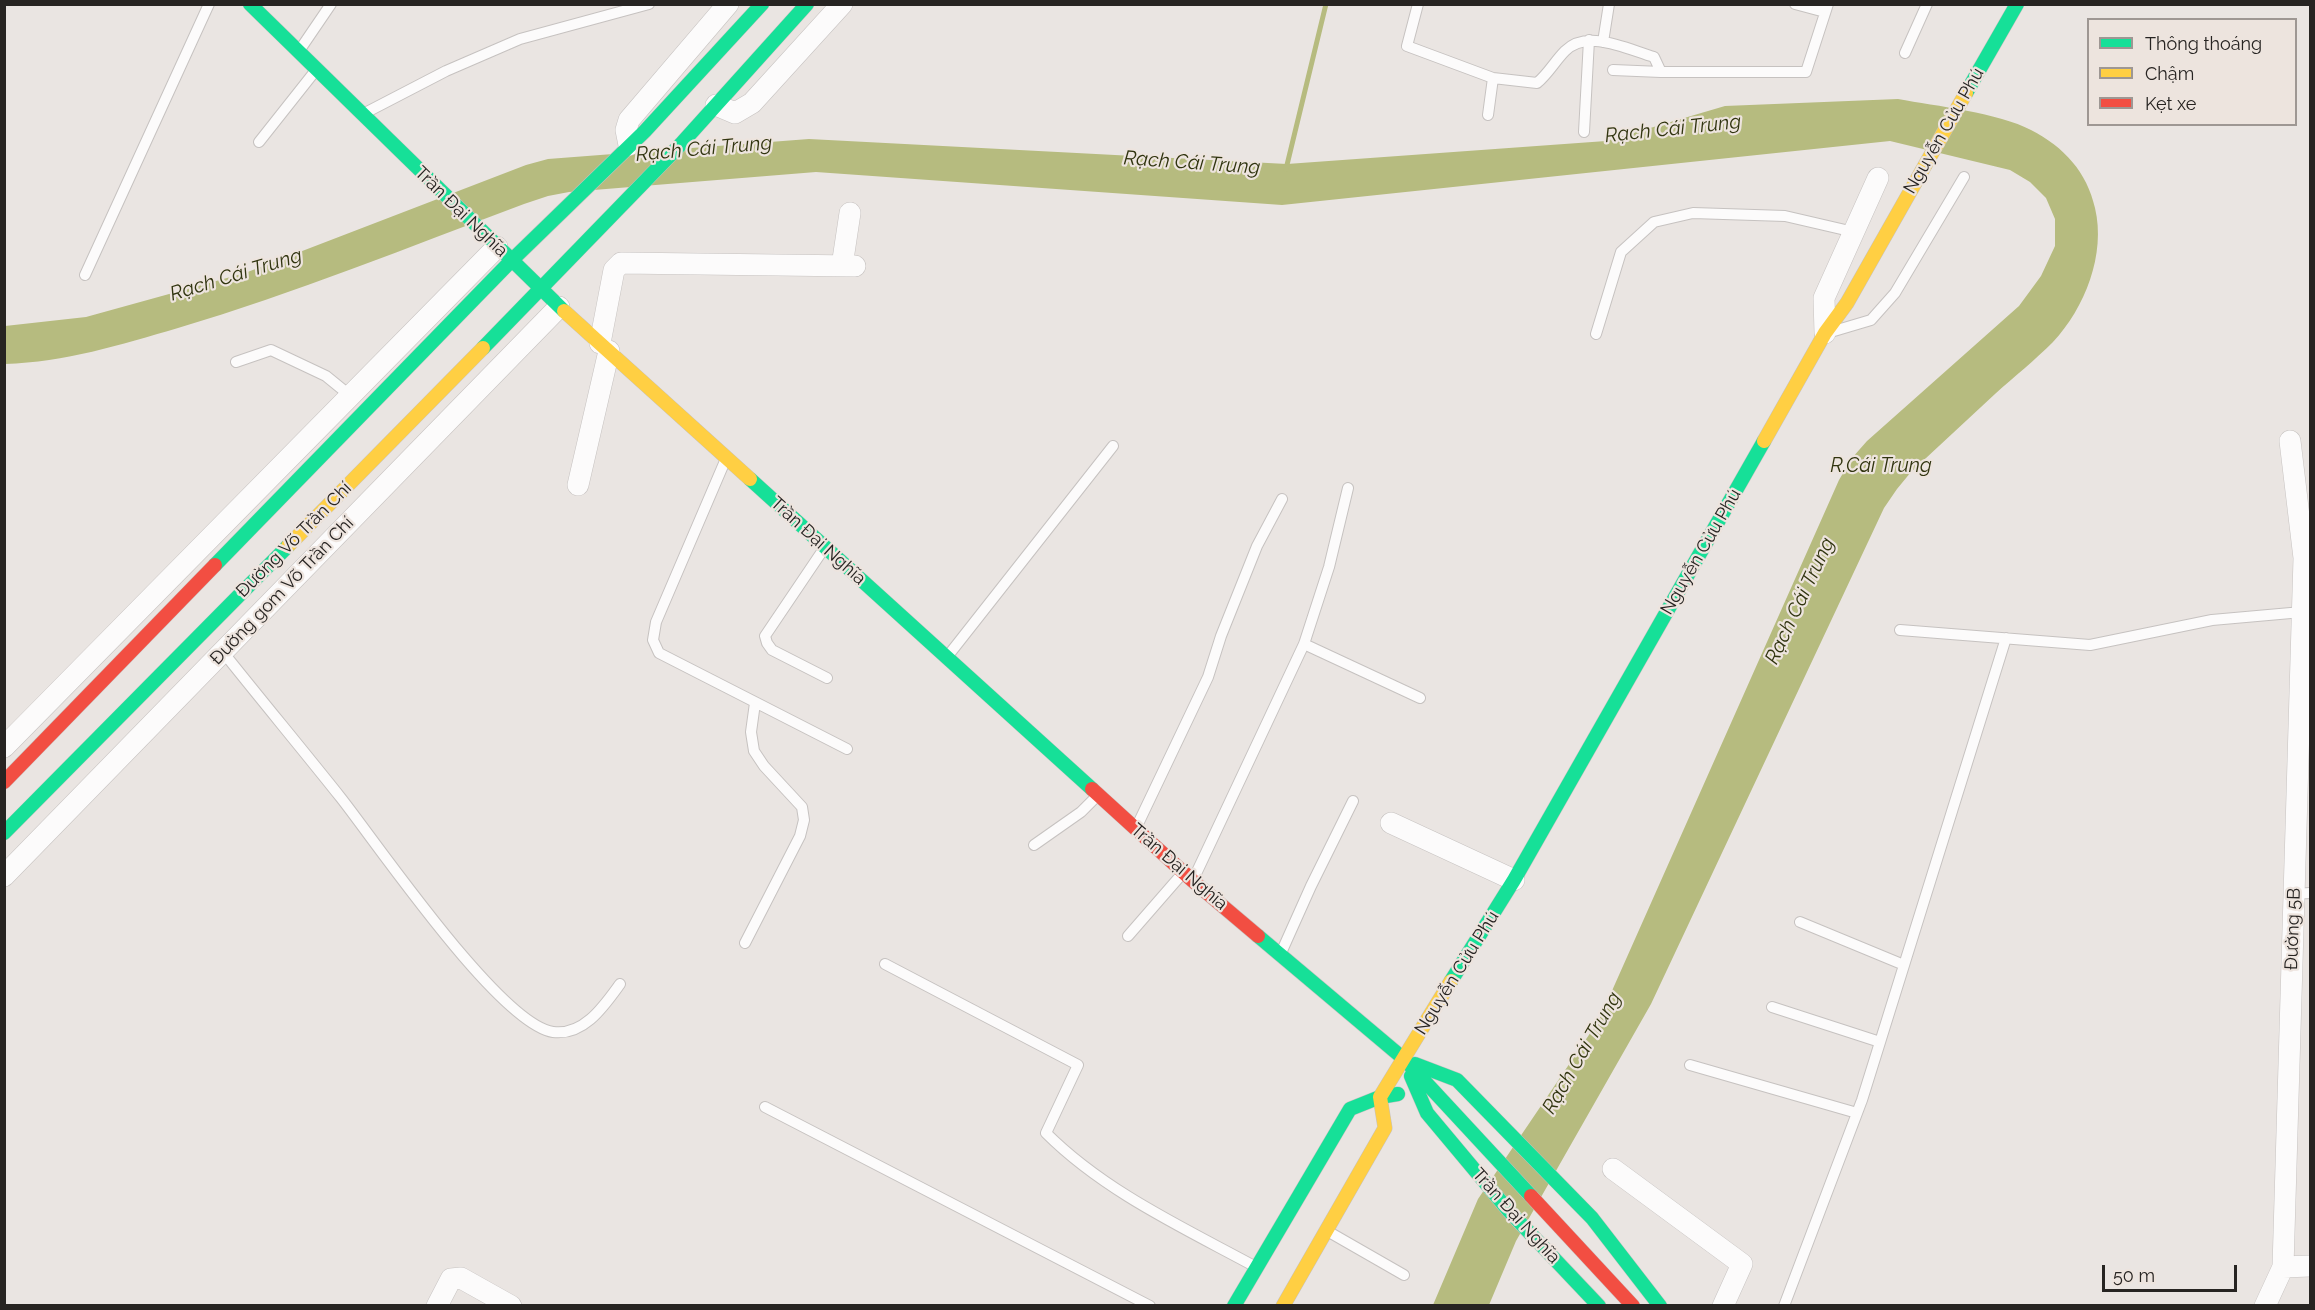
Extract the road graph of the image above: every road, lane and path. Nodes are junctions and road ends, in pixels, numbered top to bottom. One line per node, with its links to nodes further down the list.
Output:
1 (209, 4): 34 (lane)
2 (250, 4): 17 (main road, Trần Đại Nghĩa)
3 (331, 4): 17 (lane)
4 (649, 4): 24 (lane)
5 (728, 4): 28 (street)
6 (762, 4): 28 (main road)
7 (807, 4): 23 (main road)
8 (842, 4): 23 (street)
9 (1418, 4): 22 (lane)
10 (1609, 4): 16 (lane)
11 (1795, 4): 14 (lane)
12 (1927, 4): 18 (lane)
13 (2013, 6): 37 (main road, Nguyễn Cửu Phú)
14 (1826, 8): 21 (lane)
15 (1589, 40): 16 (lane); 22 (lane); 26 (lane)
16 (1603, 42): 21 (lane)
17 (298, 52): 19 (main road, Trần Đại Nghĩa)
18 (1905, 53)
19 (316, 70): 24 (main road, Trần Đại Nghĩa); 27 (lane)
20 (1613, 70): 21 (lane)
21 (1661, 72)
22 (1493, 78): 25 (lane)
23 (716, 105): 35 (main road, Đường Võ Trần Chí)
24 (362, 114): 33 (main road, Trần Đại Nghĩa)
25 (1488, 115)
26 (1584, 132)
27 (259, 142)
28 (629, 146): 33 (main road)
29 (1964, 177): 37 (lane)
30 (1878, 178): 32 (street)
31 (850, 213): 39 (street)
32 (1854, 232): 37 (street); 38 (lane)
33 (498, 248): 35 (main road, Trần Đại Nghĩa); 41 (street)
34 (84, 275)
35 (541, 290): 36 (main road, Trần Đại Nghĩa); 68 (main road, Đường Võ Trần Chí)
36 (560, 307): 39 (main road, Trần Đại Nghĩa); 55 (street, Đường gom Võ Trần Chí)
37 (1826, 333): 72 (main road, Nguyễn Cửu Phú)
38 (1596, 334)
39 (604, 347): 44 (main road, Trần Đại Nghĩa); 45 (street)
40 (236, 362): 41 (lane)
41 (359, 403): 60 (street); 63 (main road, Đường Võ Trần Chí)
42 (2290, 441): 49 (street, Đường 5B)
43 (1113, 446): 56 (lane)
44 (726, 458): 48 (main road, Trần Đại Nghĩa); 59 (lane)
45 (578, 485)
46 (1348, 488): 54 (lane)
47 (1282, 499): 67 (lane)
48 (825, 548): 56 (main road, Trần Đại Nghĩa); 57 (lane)
49 (2307, 558): 50 (street, Đường 5B)
50 (2307, 586): 51 (street, Đường 5B)
51 (2302, 612): 53 (lane); 61 (street, Đường 5B)
52 (1900, 630): 53 (lane)
53 (2006, 638): 79 (lane)
54 (1304, 644): 58 (lane); 71 (lane)
55 (223, 652): 70 (street, Đường gom Võ Trần Chí); 80 (lane)
56 (946, 657): 64 (main road, Trần Đại Nghĩa)
57 (827, 678)
58 (1420, 698)
59 (755, 704): 62 (lane); 76 (lane)
60 (4, 747)
61 (2304, 747): 73 (street, Đường 5B)
62 (847, 749)
63 (4, 783)
64 (1099, 795): 67 (main road, Trần Đại Nghĩa); 69 (lane)
65 (1353, 801): 77 (lane)
66 (1391, 824): 72 (street)
67 (1136, 829): 71 (main road, Trần Đại Nghĩa)
68 (4, 833)
69 (1034, 845)
70 (4, 876)
71 (1188, 876): 75 (lane); 77 (main road, Trần Đại Nghĩa)
72 (1514, 880): 82 (main road, Nguyễn Cửu Phú)
73 (2302, 893): 94 (street, Đường 5B)
74 (1800, 922): 79 (lane)
75 (1128, 936)
76 (746, 943)
77 (1281, 954): 84 (main road, Trần Đại Nghĩa)
78 (885, 964): 95 (lane)
79 (1904, 964): 83 (lane)
80 (620, 984)
81 (1772, 1006): 83 (lane)
82 (1428, 1019): 84 (main road, Nguyễn Cửu Phú); 86 (main road)
83 (1880, 1042): 90 (lane)
84 (1404, 1059): 86 (main road, Trần Đại Nghĩa); 87 (main road, Nguyễn Cửu Phú); 89 (main road, Trần Đại Nghĩa); 103 (main road, Trần Đại Nghĩa)
85 (1690, 1065): 90 (lane)
86 (1457, 1080): 104 (main road, Trần Đại Nghĩa)
87 (1380, 1097): 89 (main road); 92 (main road); 95 (main road)
88 (765, 1107): 99 (lane)
89 (1427, 1113): 102 (main road, Trần Đại Nghĩa)
90 (1857, 1113): 106 (lane)
91 (1613, 1169): 105 (street)
92 (1326, 1230): 96 (lane); 101 (main road)
93 (2310, 1266): 94 (street)
94 (2283, 1267): 107 (street, Đường 5B)
95 (1257, 1268): 100 (main road)
96 (1404, 1275)
97 (438, 1305): 98 (street)
98 (512, 1305)
99 (1150, 1305)
100 (1234, 1305)
101 (1283, 1305)
102 (1599, 1305)
103 (1633, 1305)
104 (1660, 1305)
105 (1723, 1305)
106 (1784, 1305)
107 (2265, 1305)

